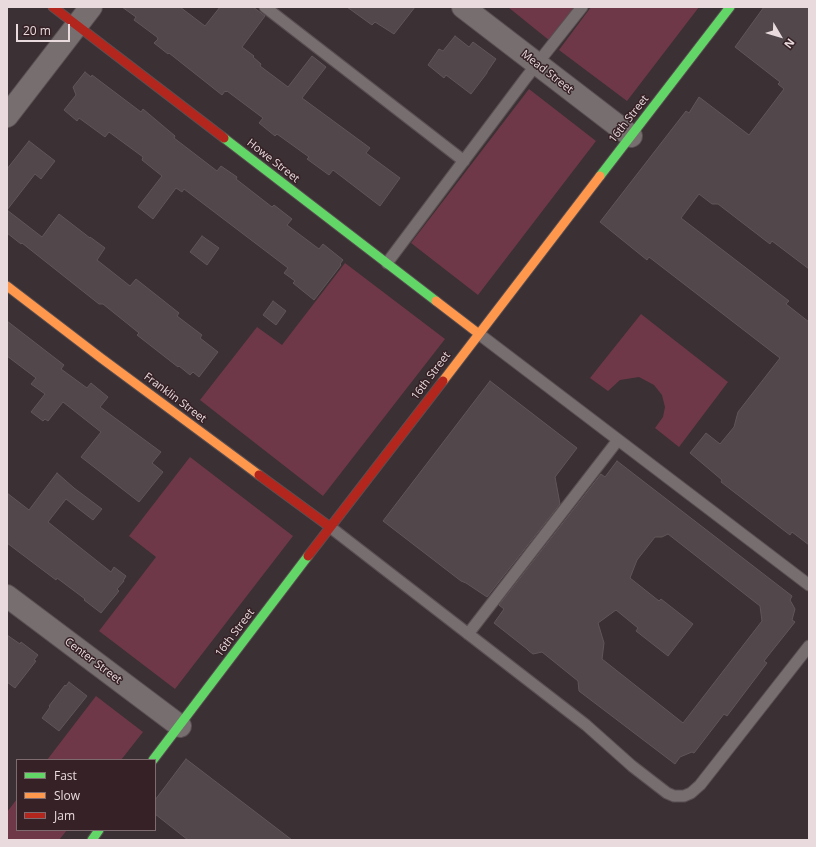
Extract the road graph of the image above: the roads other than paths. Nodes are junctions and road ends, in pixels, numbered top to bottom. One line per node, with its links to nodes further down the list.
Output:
1 (53, 7): 7 (street, Howe Street)
2 (91, 7): 7 (street)
3 (265, 7): 11 (lane)
4 (463, 7): 8 (street, Mead Street)
5 (582, 7): 8 (lane)
6 (730, 7): 10 (street, 16th Street)
7 (77, 25): 9 (street); 12 (street, Howe Street)
8 (537, 64): 10 (street, Mead Street); 11 (lane)
9 (7, 116)
10 (631, 136): 14 (street, 16th Street)
11 (464, 161): 12 (lane)
12 (387, 263): 14 (street, Howe Street)
13 (7, 286): 16 (street, Franklin Street)
14 (479, 334): 15 (lane); 16 (street, 16th Street)
15 (618, 440): 17 (lane); 19 (lane)
16 (330, 527): 19 (lane); 21 (street, 16th Street)
17 (809, 586)
18 (7, 596): 21 (street, Center Street)
19 (468, 634): 20 (lane)
20 (809, 646)
21 (180, 726): 22 (street, 16th Street)
22 (154, 759)
23 (98, 831): 24 (street)
24 (92, 840)

